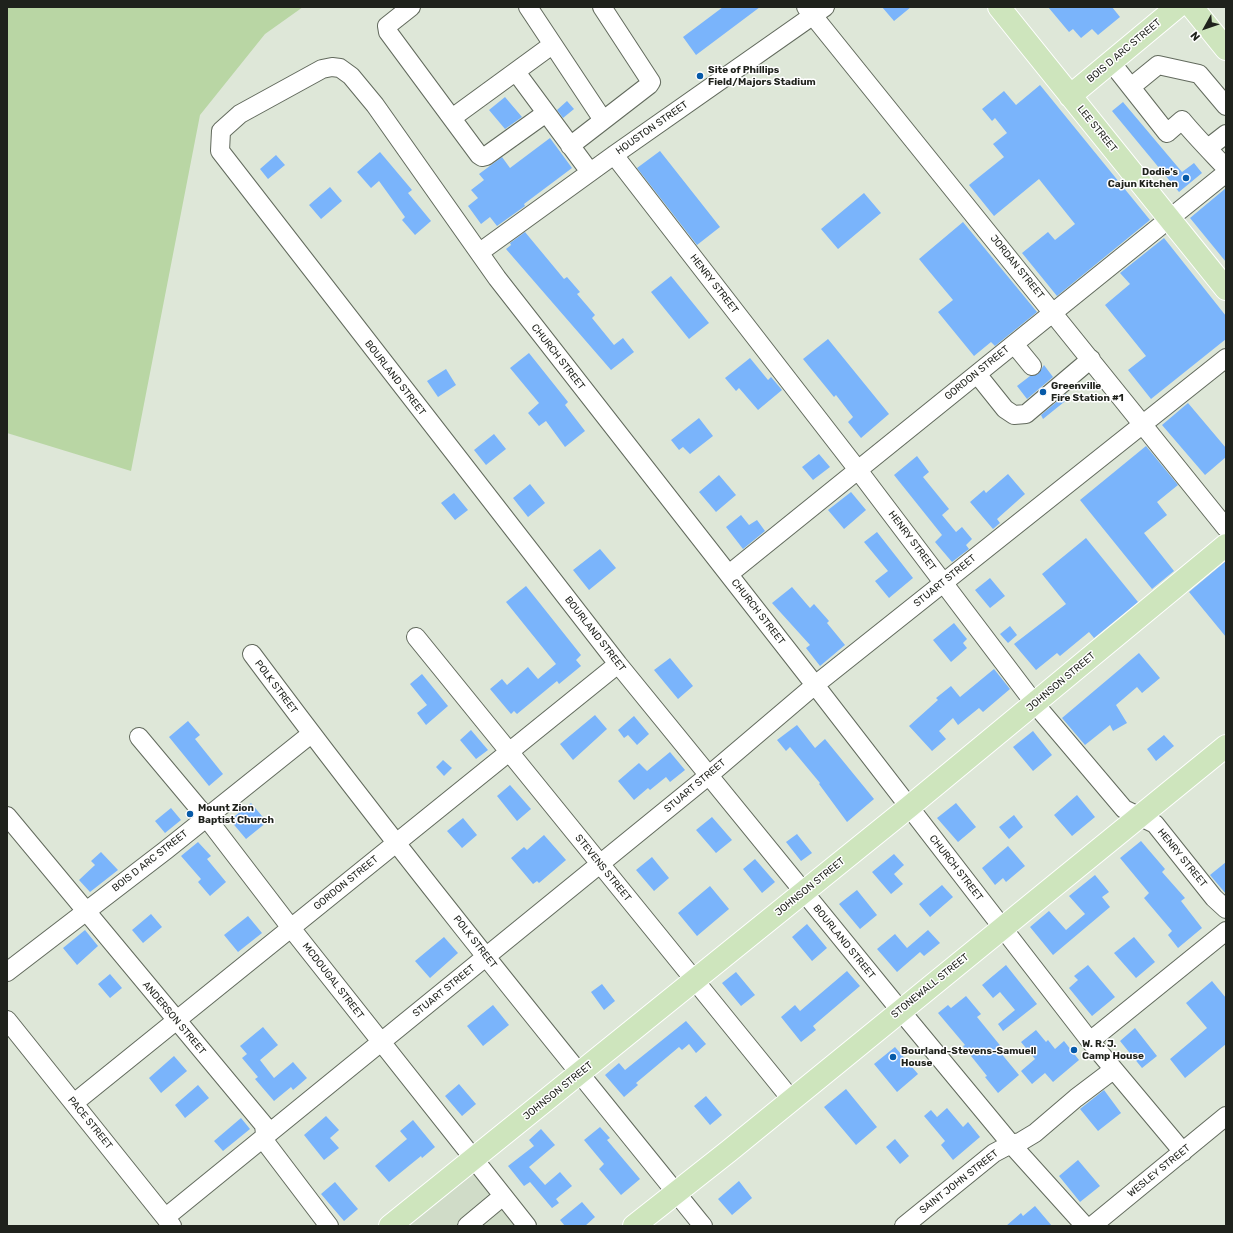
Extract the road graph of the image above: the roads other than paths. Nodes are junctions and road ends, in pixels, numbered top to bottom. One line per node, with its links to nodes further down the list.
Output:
1 (411, 7): 17 (street)
2 (528, 7): 8 (street)
3 (602, 7): 18 (street)
4 (999, 7): 14 (main road, LEE STREET)
5 (1177, 7): 10 (main road, BOIS D ARC STREET)
6 (1192, 7): 9 (main road)
7 (815, 10): 22 (street, HOUSTON STREET); 29 (street, JORDAN STREET)
8 (552, 45): 12 (street); 18 (street)
9 (1226, 49)
10 (1111, 62): 13 (street); 14 (main road, BOIS D ARC STREET)
11 (340, 68): 27 (street, CHURCH STREET); 43 (street, BOURLAND STREET)
12 (516, 72): 16 (street); 17 (street)
13 (1131, 87): 15 (street); 21 (street)
14 (1070, 96): 26 (main road, LEE STREET)
15 (1226, 106)
16 (546, 113): 17 (street); 20 (street)
17 (452, 118)
18 (603, 120): 20 (street)
19 (1226, 134): 21 (street)
20 (570, 146): 24 (street)
21 (1208, 148): 23 (street)
22 (614, 155): 24 (street, HOUSTON STREET); 36 (street, HENRY STREET)
23 (1226, 168)
24 (590, 172): 27 (street, HOUSTON STREET)
25 (1226, 173): 26 (street, GORDON STREET)
26 (1169, 219): 28 (main road, LEE STREET); 29 (street, GORDON STREET)
27 (480, 252): 39 (street, CHURCH STREET)
28 (1226, 289)
29 (1053, 312): 30 (street, GORDON STREET); 32 (street, JORDAN STREET)
30 (1014, 344): 33 (street); 34 (street, GORDON STREET)
31 (1226, 358): 35 (street, STUART STREET)
32 (1091, 360): 34 (street); 35 (street, JORDAN STREET)
33 (1032, 366)
34 (977, 374): 36 (street, GORDON STREET)
35 (1143, 424): 37 (street, JORDAN STREET); 40 (street, STUART STREET)
36 (858, 470): 39 (street, GORDON STREET); 40 (street, HENRY STREET)
37 (1226, 528)
38 (1226, 544): 45 (main road, JOHNSON STREET)
39 (729, 574): 44 (street, CHURCH STREET)
40 (943, 582): 44 (street, STUART STREET); 45 (street, HENRY STREET)
41 (416, 637): 49 (street, STEVENS STREET)
42 (252, 654): 46 (street, POLK STREET)
43 (618, 664): 49 (street, GORDON STREET); 50 (street, BOURLAND STREET)
44 (815, 685): 50 (street, STUART STREET); 51 (street, CHURCH STREET)
45 (1035, 704): 51 (main road, JOHNSON STREET); 53 (street, HENRY STREET)
46 (312, 734): 54 (street, BOIS D ARC STREET); 55 (street, POLK STREET)
47 (139, 737): 54 (street, MCDOUGAL STREET)
48 (1226, 746): 53 (main road, STONEWALL STREET)
49 (509, 752): 55 (street, GORDON STREET); 56 (street, STEVENS STREET)
50 (708, 776): 56 (street, STUART STREET); 57 (street, BOURLAND STREET)
51 (909, 807): 57 (main road, JOHNSON STREET); 60 (street, CHURCH STREET)
52 (7, 816): 59 (street, ANDERSON STREET)
53 (1139, 816): 58 (street, HENRY STREET); 60 (main road, STONEWALL STREET)
54 (206, 817): 59 (street, BOIS D ARC STREET); 61 (street, MCDOUGAL STREET)
55 (397, 842): 61 (street, GORDON STREET); 63 (street, POLK STREET)
56 (600, 864): 63 (street, STUART STREET); 65 (street, STEVENS STREET)
57 (804, 892): 65 (main road, JOHNSON STREET); 66 (street, BOURLAND STREET)
58 (1226, 909)
59 (85, 912): 64 (street, BOIS D ARC STREET); 68 (street, ANDERSON STREET)
60 (1002, 927): 66 (main road, STONEWALL STREET); 69 (street, CHURCH STREET)
61 (291, 928): 68 (street, GORDON STREET); 70 (street, MCDOUGAL STREET)
62 (1226, 931): 69 (street)
63 (486, 956): 70 (street, STUART STREET); 72 (street, POLK STREET)
64 (7, 972)
65 (694, 980): 72 (main road, JOHNSON STREET); 73 (street, STEVENS STREET)
66 (900, 1010): 73 (main road, STONEWALL STREET); 77 (street, BOURLAND STREET)
67 (7, 1020): 74 (street, PACE STREET)
68 (176, 1020): 74 (street, GORDON STREET); 76 (street, ANDERSON STREET)
69 (1090, 1041): 71 (street, CHURCH STREET)
70 (381, 1042): 76 (street, STUART STREET); 79 (street, MCDOUGAL STREET)
71 (1113, 1070): 77 (street, SAINT JOHN STREET); 78 (street, CHURCH STREET)
72 (580, 1073): 79 (main road, JOHNSON STREET); 80 (street, POLK STREET)
73 (790, 1099): 80 (main road, STONEWALL STREET)
74 (74, 1103): 82 (street, PACE STREET)
75 (1226, 1116): 78 (street, WESLEY STREET)
76 (266, 1135): 82 (street, STUART STREET); 83 (street, ANDERSON STREET)
77 (1011, 1144): 89 (street, SAINT JOHN STREET); 90 (street, BOURLAND STREET)
78 (1182, 1152): 91 (street, WESLEY STREET)
79 (474, 1159): 81 (street, MCDOUGAL STREET); 84 (main road, JOHNSON STREET)
80 (676, 1192): 87 (main road, STONEWALL STREET); 88 (street, POLK STREET)
81 (503, 1196): 85 (street); 86 (street, MCDOUGAL STREET)
82 (169, 1222)
83 (329, 1226)
84 (390, 1226)
85 (467, 1226)
86 (527, 1226)
87 (634, 1226)
88 (703, 1226)
89 (904, 1226)
90 (1085, 1226)
91 (1092, 1226)

